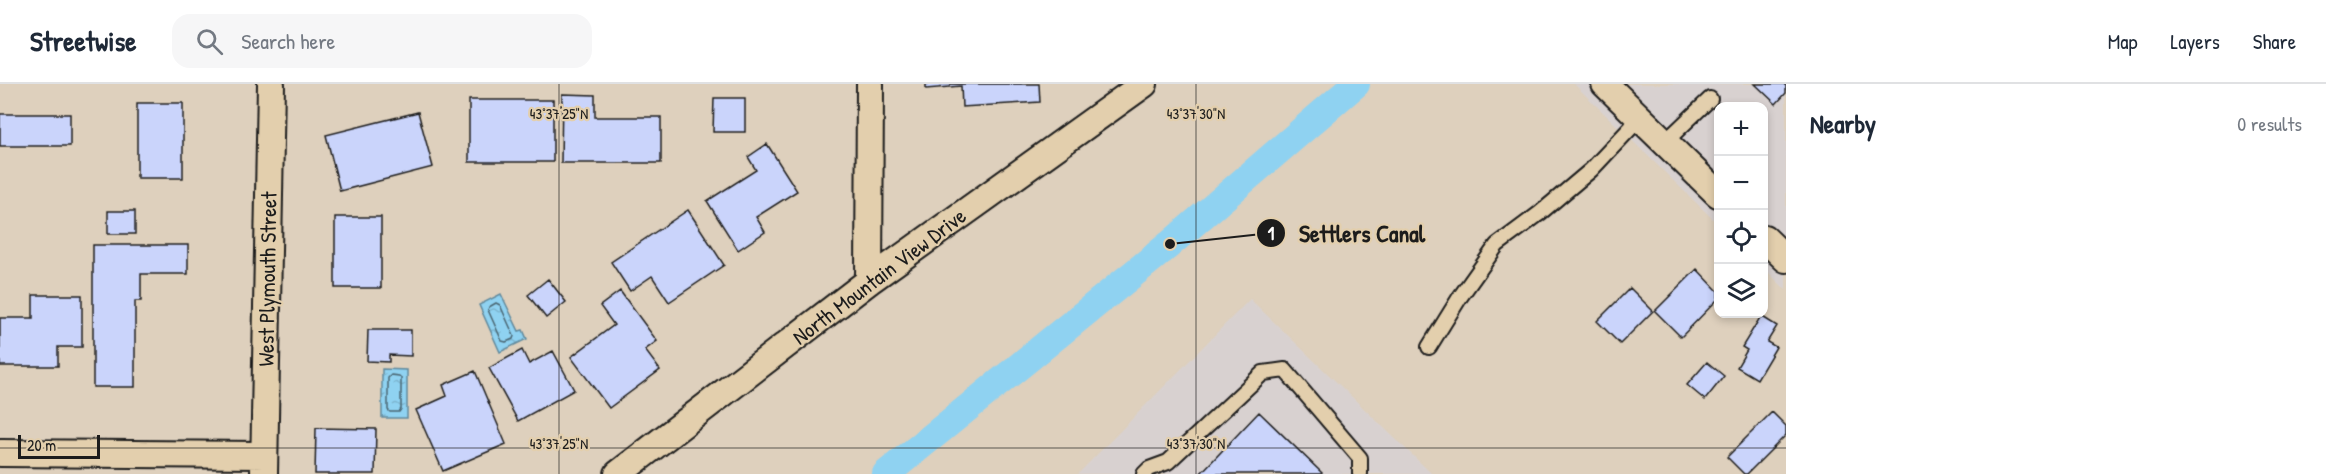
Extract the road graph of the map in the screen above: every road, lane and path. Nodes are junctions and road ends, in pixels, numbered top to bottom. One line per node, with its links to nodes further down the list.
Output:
1 (271, 84): 14 (street, West Plymouth Street)
2 (870, 84): 11 (street)
3 (1144, 84): 11 (street, North Mountain View Drive)
4 (1605, 84): 6 (street)
5 (1710, 99): 7 (lane)
6 (1640, 118): 7 (street); 12 (lane)
7 (1665, 142): 8 (street)
8 (1714, 189)
9 (1768, 242): 10 (street)
10 (1786, 259)
11 (869, 281): 15 (street, North Mountain View Drive)
12 (1429, 347)
13 (0, 453): 14 (street)
14 (264, 464)
15 (618, 474)
16 (1144, 474): 17 (lane)
17 (1360, 474)

